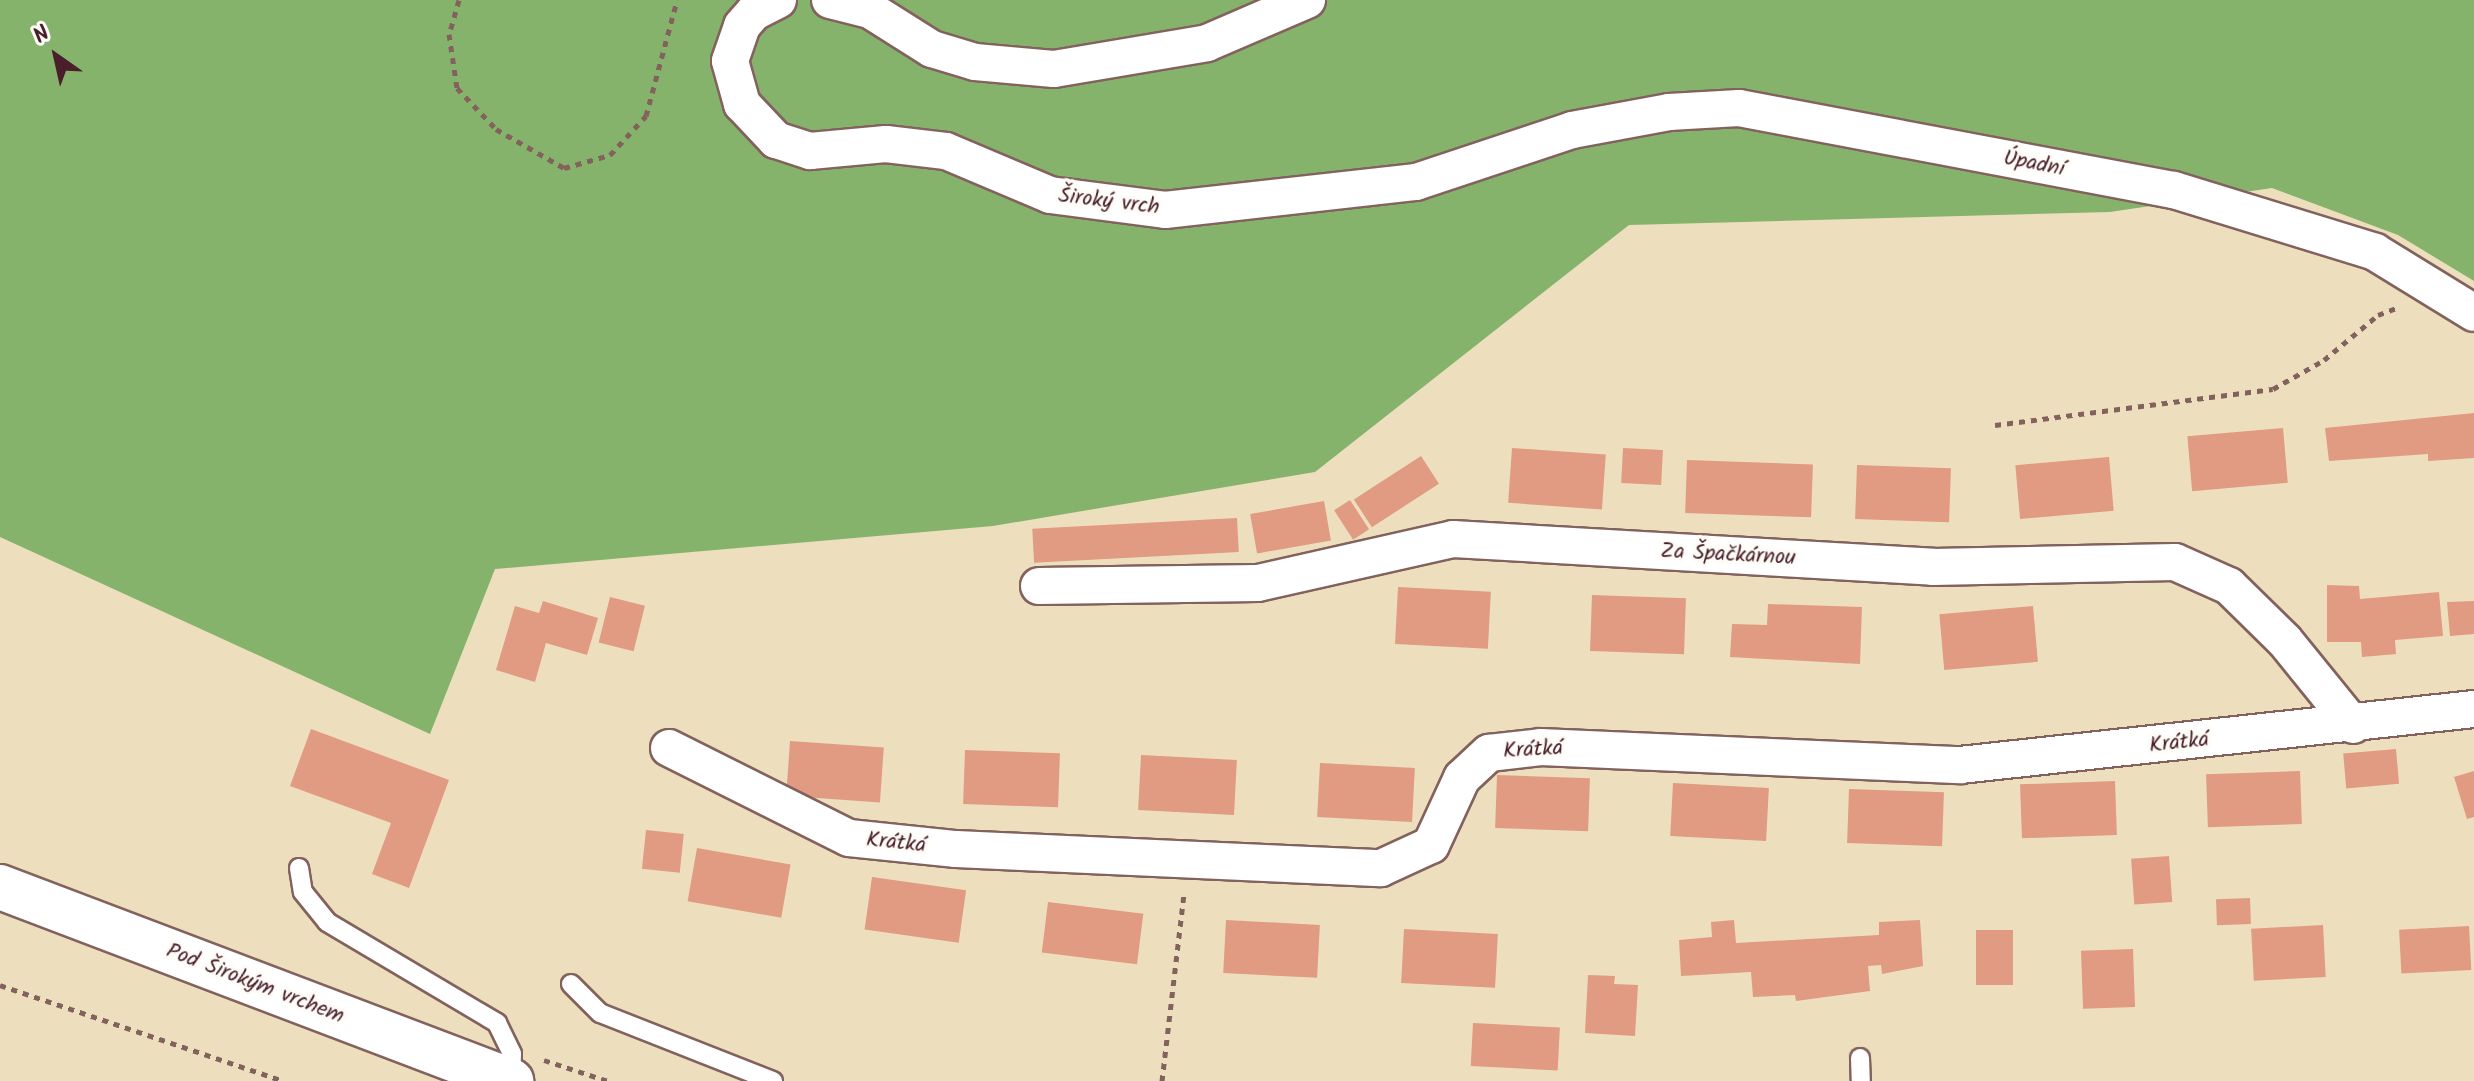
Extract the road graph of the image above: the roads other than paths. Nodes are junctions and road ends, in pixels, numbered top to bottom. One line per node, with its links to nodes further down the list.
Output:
1 (778, 0): 4 (street, Široký vrch)
2 (830, 0): 3 (street)
3 (1307, 0)
4 (1572, 130): 5 (street, Úpadní)
5 (2461, 304)
6 (1039, 586): 8 (street, Za Špačkárnou)
7 (2474, 709): 8 (street, Krátká)
8 (2353, 725): 9 (street, Krátká)
9 (669, 748)
10 (299, 868): 14 (lane)
11 (0, 887): 14 (street, Pod Širokým vrchem)
12 (571, 984): 15 (lane)
13 (1860, 1058): 16 (lane)
14 (510, 1070)
15 (773, 1081)
16 (1861, 1081)

